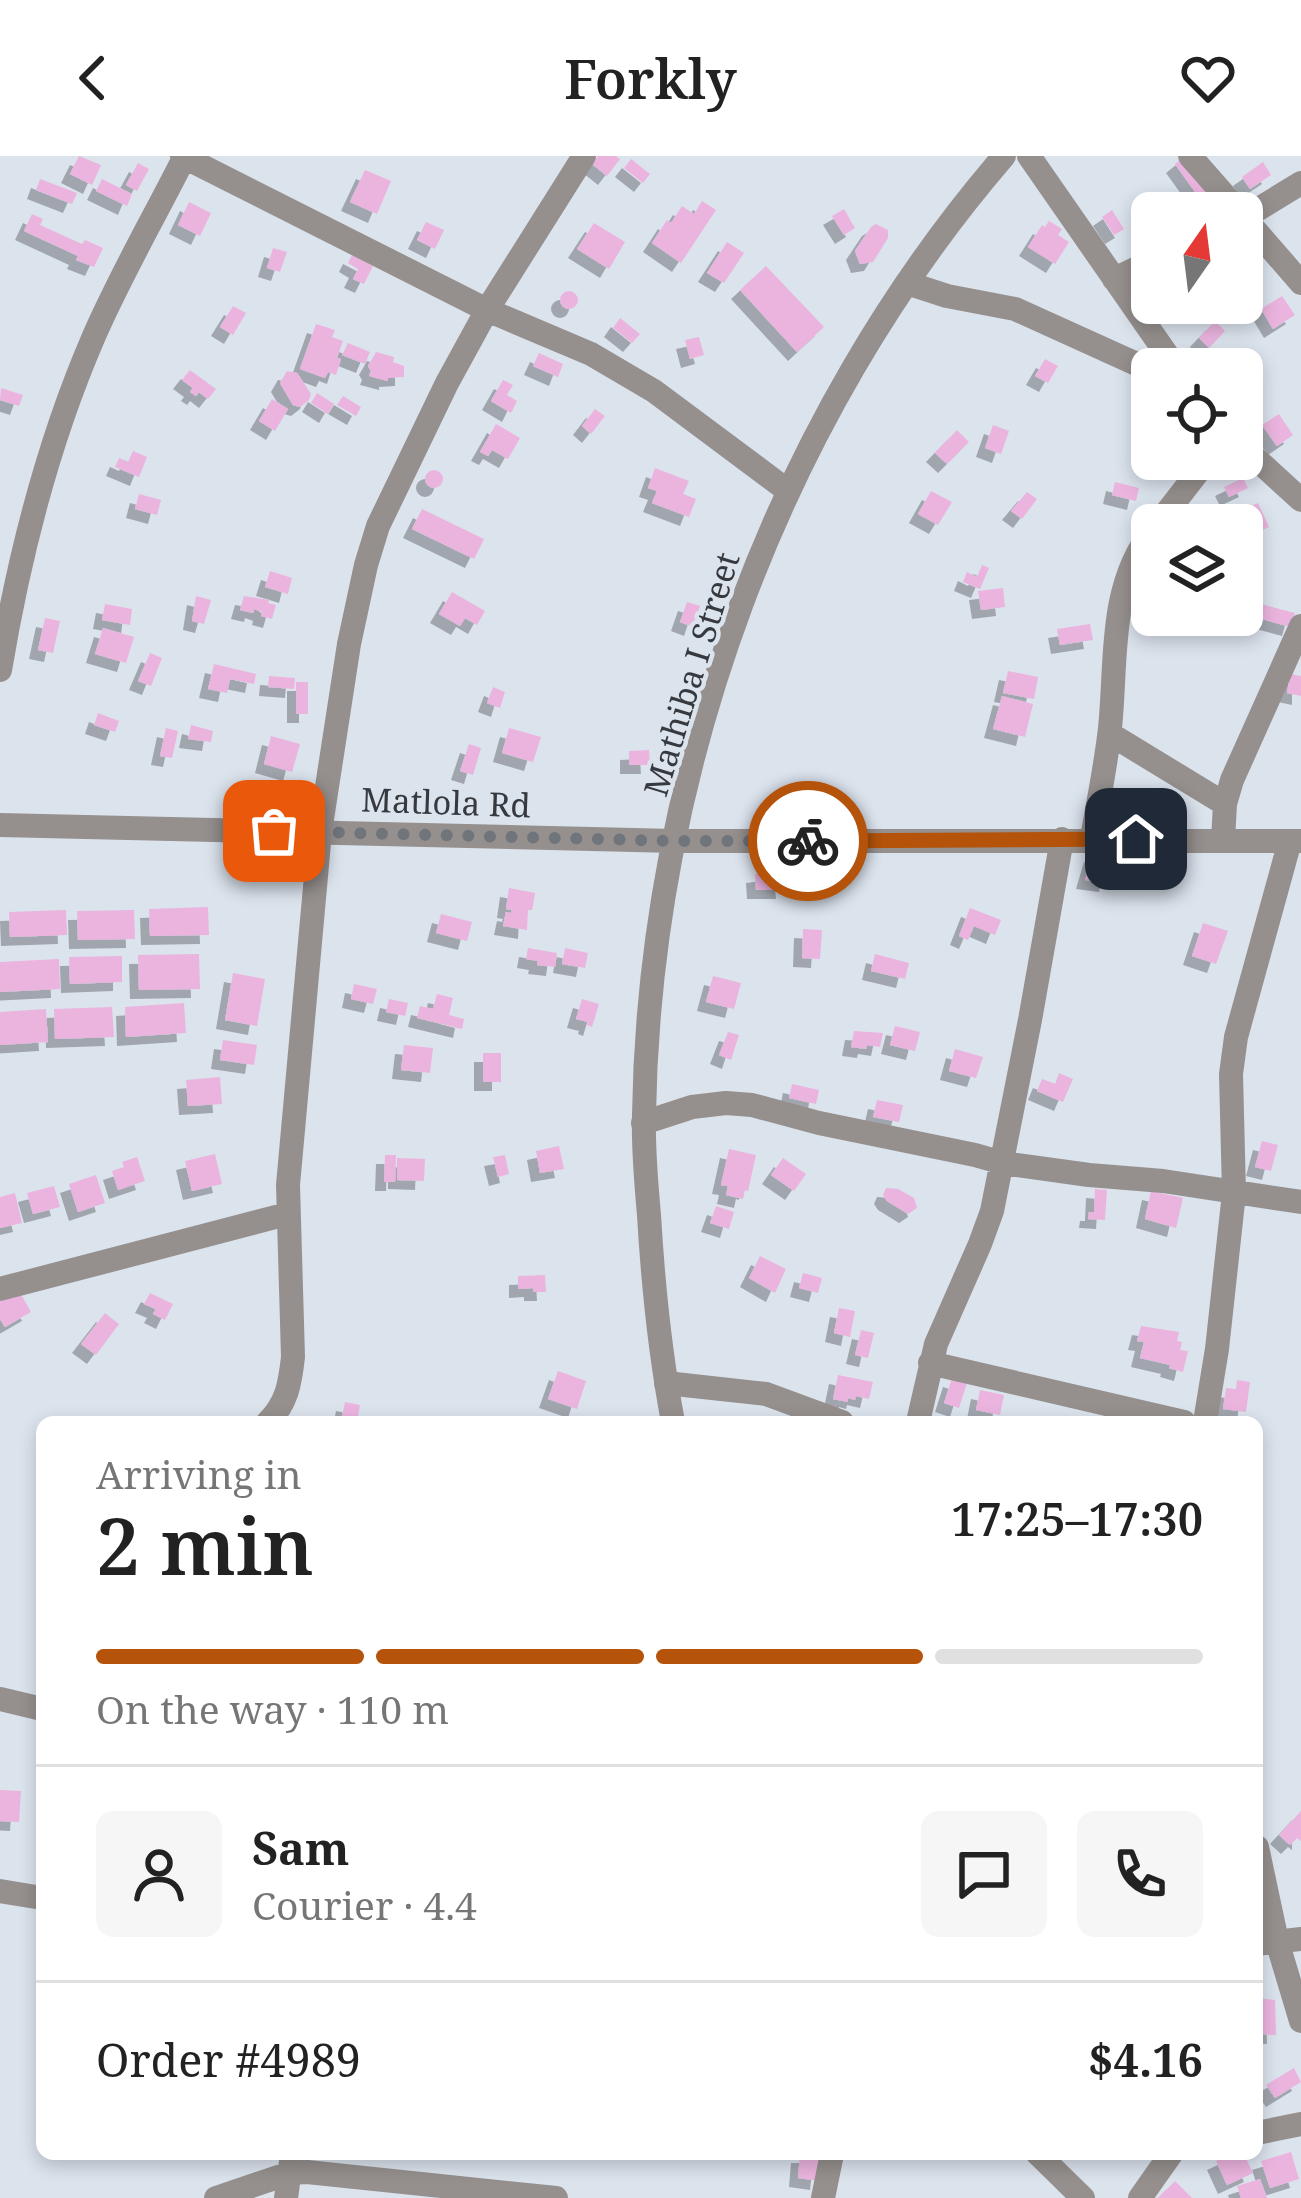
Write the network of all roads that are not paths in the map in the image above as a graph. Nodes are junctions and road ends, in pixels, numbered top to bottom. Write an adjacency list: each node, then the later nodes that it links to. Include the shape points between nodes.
1 (184, 156): 14 (street); 24 (street, via 93,340 50,457)
2 (584, 156): 14 (street)
3 (1004, 156): 12 (street, Mathiba I Street)
4 (1029, 156): 11 (street)
5 (1190, 156): 7 (street)
6 (1301, 183): 8 (street)
7 (1221, 192)
8 (1263, 204)
9 (1263, 240): 13 (street)
10 (1131, 271): 11 (street)
11 (1114, 279): 15 (street)
12 (908, 283): 16 (street, via 1015,309); 19 (street, Mathiba I Street, via 867,342)
13 (1301, 284)
14 (487, 310): 19 (street, via 654,391); 28 (street, via 378,526)
15 (1162, 348)
16 (1131, 361)
17 (1263, 465): 20 (street)
18 (1192, 480): 21 (street)
19 (788, 491): 32 (street, Mathiba I Street, via 710,698)
20 (1301, 500)
21 (1173, 504)
22 (1131, 569): 25 (street, via 1117,624)
23 (1301, 626): 26 (street)
24 (0, 670)
25 (1110, 734): 26 (street); 30 (street)
26 (1225, 804): 31 (street)
27 (0, 825): 28 (street, Matlola Rd)
28 (320, 832): 32 (street, Matlola Rd); 38 (street)
29 (1061, 839): 30 (street, Matlola Rd); 32 (street, Matlola Rd); 35 (street)
30 (1092, 839): 31 (street, Matlola Rd)
31 (1223, 840): 33 (street, Matlola Rd)
32 (675, 841): 34 (street, Mathiba I Street, via 652,990)
33 (1296, 841): 36 (street, via 1234,1056)
34 (644, 1123): 35 (street, via 692,1107 739,1104); 41 (street, Mathiba I Street)
35 (1003, 1163): 36 (street); 40 (street, via 980,1244)
36 (1234, 1193): 37 (street); 47 (street)
37 (1301, 1202)
38 (287, 1214): 39 (street); 42 (street, via 293,1357 288,1394)
39 (0, 1288)
40 (930, 1364): 45 (street); 46 (street)
41 (666, 1383): 43 (street, Mathiba I Street); 44 (street, via 766,1394)
42 (272, 1416)
43 (672, 1416)
44 (826, 1416)
45 (919, 1416)
46 (1158, 1416)
47 (1206, 1416)
48 (0, 1699): 49 (street)
49 (36, 1708)
50 (1263, 1874): 53 (street)
51 (0, 1891): 52 (street)
52 (36, 1897)
53 (1278, 1941): 54 (street)
54 (1301, 2021)
55 (1301, 2124): 56 (street)
56 (1263, 2132)
57 (831, 2160): 63 (street)
58 (1044, 2160): 64 (street)
59 (1167, 2160): 65 (street)
60 (289, 2175): 61 (street); 62 (street)
61 (216, 2198)
62 (556, 2198)
63 (823, 2198)
64 (1083, 2198)
65 (1140, 2198)

